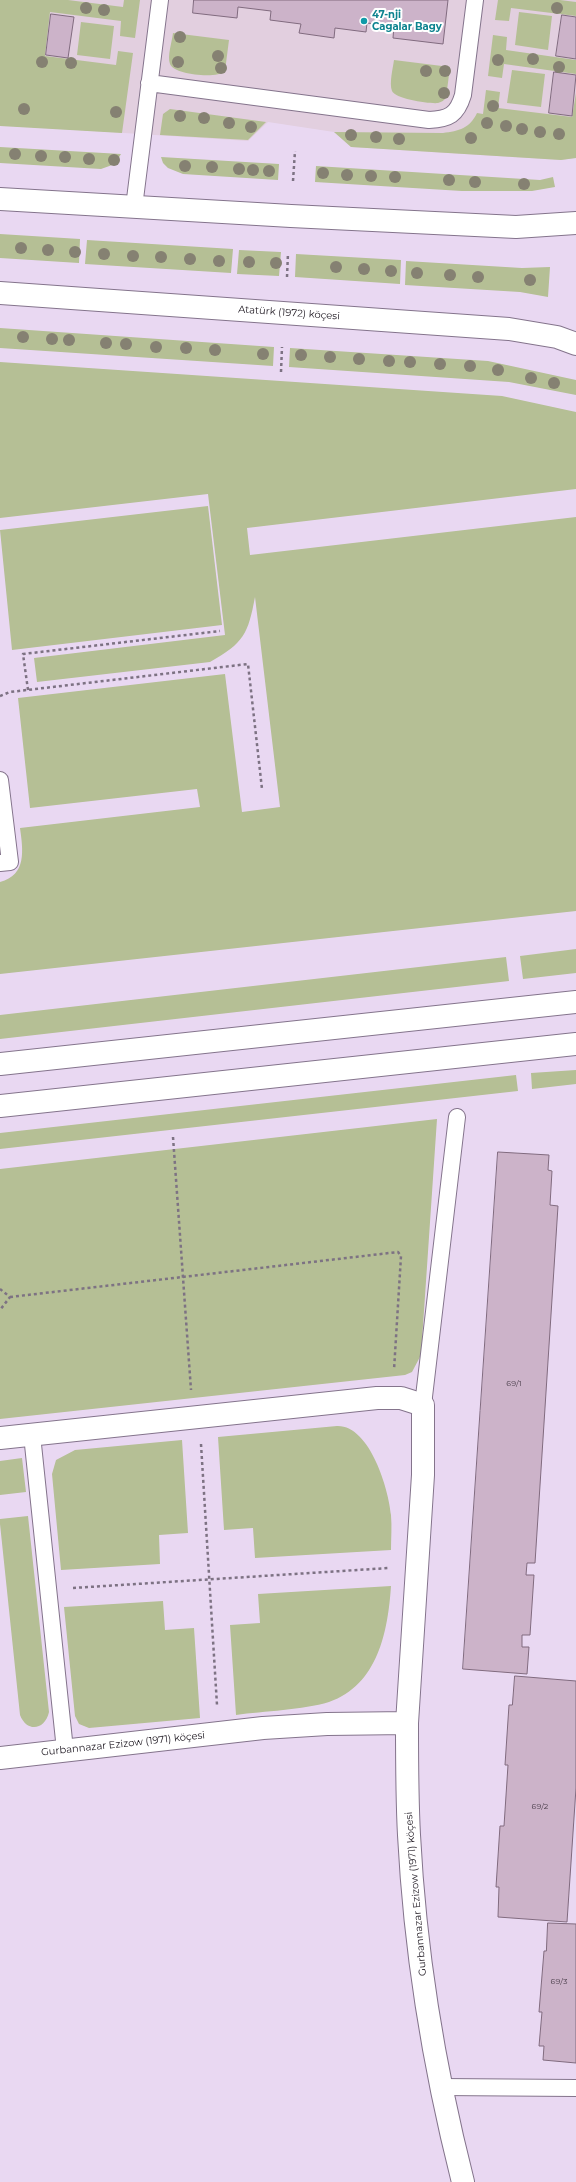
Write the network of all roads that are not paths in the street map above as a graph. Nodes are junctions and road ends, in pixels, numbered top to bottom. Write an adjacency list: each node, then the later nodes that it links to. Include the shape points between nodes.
1 (160, 0): 3 (lane)
2 (475, 0): 3 (lane, via 463,95 459,108 449,117 440,120)
3 (149, 83): 5 (lane)
4 (0, 199): 5 (main road)
5 (134, 207): 6 (main road, via 516,227)
6 (576, 223)
7 (0, 294): 8 (main road, Atatürk (1972) köçesi, via 509,329 557,337)
8 (576, 344)
9 (0, 780): 10 (lane, via 10,862)
10 (0, 863)
11 (576, 1002): 13 (main road)
12 (576, 1044): 14 (main road)
13 (0, 1064)
14 (0, 1106)
15 (457, 1117): 16 (lane)
16 (423, 1405): 17 (main road, via 401,1398 377,1398); 19 (main road, via 423,1475)
17 (32, 1435): 18 (main road); 20 (lane)
18 (0, 1438)
19 (407, 1723): 20 (main road, Gurbannazar Ezizow (1971) köçesi, via 263,1728); 22 (main road, Gurbannazar Ezizow (1971) köçesi, via 409,1835 418,1944)
20 (65, 1750): 21 (main road, Gurbannazar Ezizow (1971) köçesi)
21 (0, 1758)
22 (440, 2087): 23 (lane); 24 (main road, Gurbannazar Ezizow (1971) köçesi)
23 (576, 2088)
24 (463, 2182)

